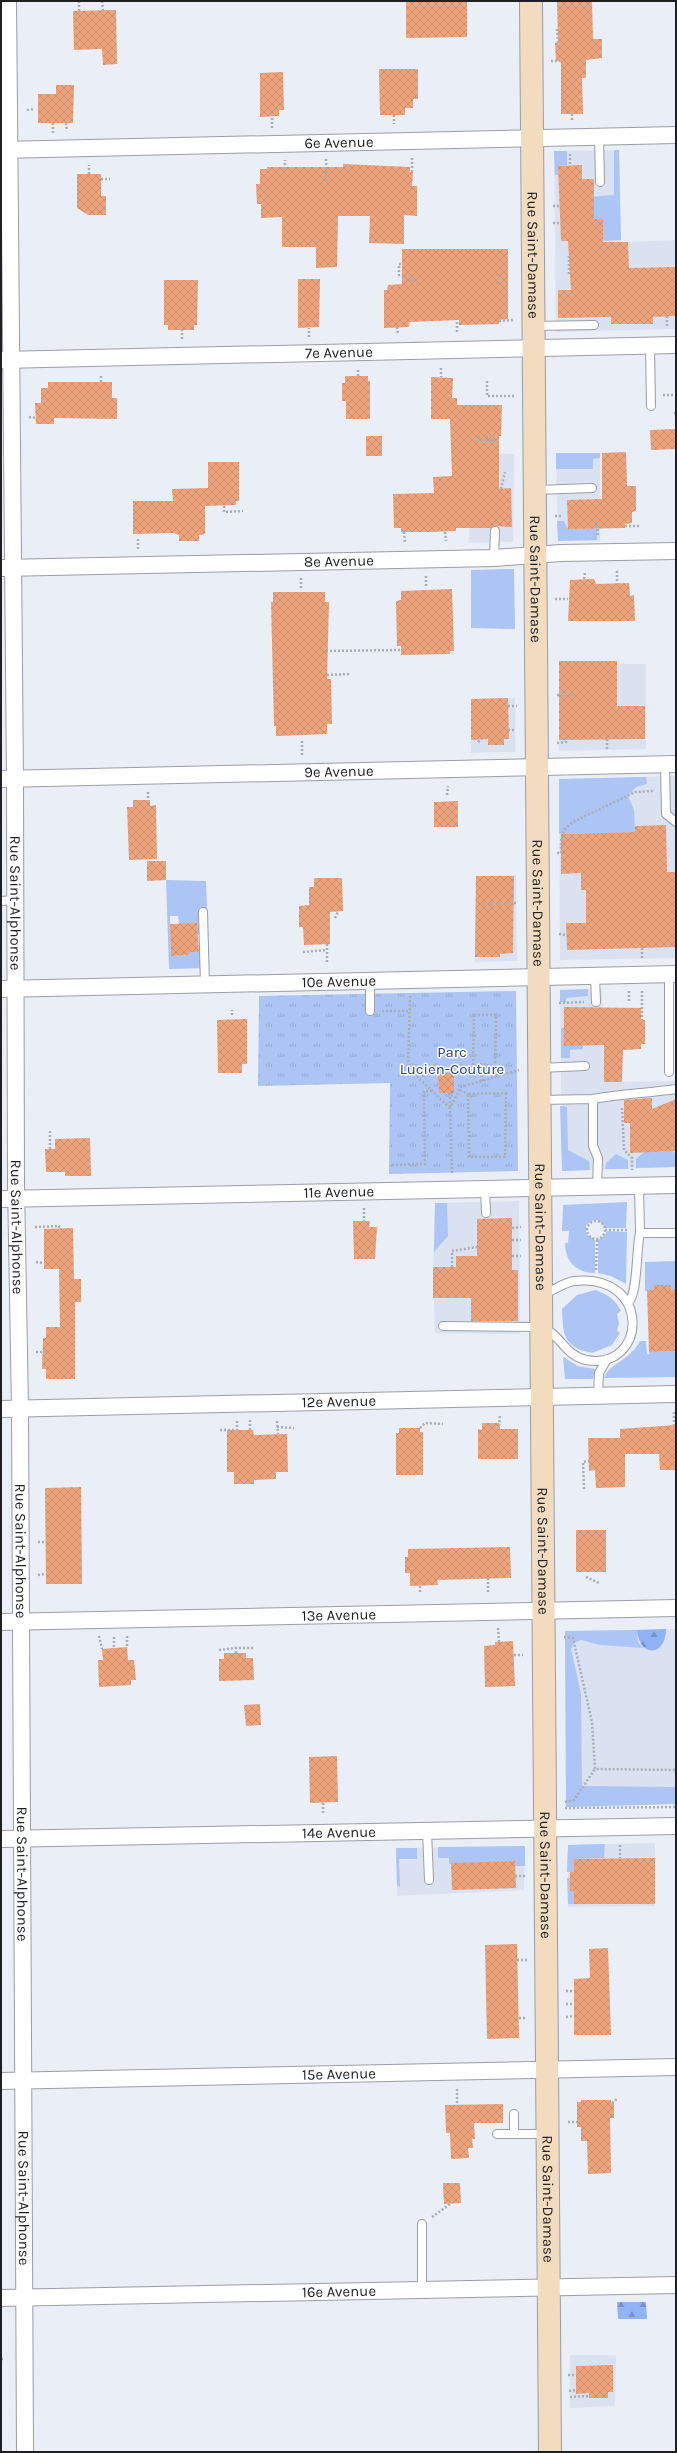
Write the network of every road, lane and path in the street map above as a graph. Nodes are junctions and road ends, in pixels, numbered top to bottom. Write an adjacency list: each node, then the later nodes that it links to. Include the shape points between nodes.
1 (8, 1): 9 (street, Rue Saint-Alphonse)
2 (79, 1): 5 (path)
3 (102, 1): 6 (path)
4 (531, 1): 24 (street, Rue Saint-Damase)
5 (79, 11)
6 (103, 11)
7 (557, 29): 8 (path)
8 (558, 43)
9 (4, 50): 25 (street, Rue Saint-Alphonse)
10 (550, 61): 11 (path)
11 (560, 61)
12 (34, 109): 13 (path)
13 (27, 110)
14 (394, 115): 18 (path)
15 (272, 116): 19 (path)
16 (53, 123): 20 (path)
17 (66, 123): 21 (path)
18 (394, 127)
19 (272, 130)
20 (53, 134)
21 (67, 134)
22 (676, 135): 23 (street, 6e Avenue)
23 (599, 137): 24 (street, 6e Avenue); 29 (lane)
24 (533, 138): 25 (street, 6e Avenue); 44 (street, Rue Saint-Damase)
25 (4, 150): 55 (street, Rue Saint-Alphonse)
26 (333, 159): 30 (path, via 326,159)
27 (101, 179): 28 (path)
28 (110, 179)
29 (600, 182)
30 (327, 183)
31 (552, 206): 32 (path)
32 (560, 206)
33 (561, 222): 34 (path)
34 (552, 223)
35 (568, 256): 38 (path)
36 (401, 264): 39 (path, via 399,275)
37 (496, 274): 40 (path)
38 (569, 276)
39 (418, 283)
40 (497, 285)
41 (667, 316): 48 (path)
42 (457, 320): 49 (path)
43 (499, 321): 44 (path)
44 (524, 323): 45 (lane); 54 (street, Rue Saint-Damase)
45 (594, 325)
46 (309, 328): 50 (path)
47 (182, 330): 51 (path)
48 (668, 331)
49 (457, 336)
50 (309, 339)
51 (182, 341)
52 (676, 345): 53 (street, 7e Avenue)
53 (650, 346): 54 (street, 7e Avenue); 58 (lane)
54 (534, 348): 55 (street, 7e Avenue); 70 (street, Rue Saint-Damase)
55 (6, 360): 89 (street, Rue Saint-Alphonse)
56 (487, 381): 57 (path, via 487,396)
57 (516, 396)
58 (651, 406)
59 (29, 417): 60 (path)
60 (36, 418)
61 (493, 435): 66 (path)
62 (479, 436): 65 (path, via 479,442)
63 (487, 436): 65 (path)
64 (498, 441): 66 (path)
65 (486, 442): 66 (path)
66 (492, 442)
67 (505, 472): 69 (path)
68 (592, 488): 70 (lane)
69 (501, 489)
70 (535, 490): 87 (street, Rue Saint-Damase)
71 (224, 506): 72 (path, via 224,512)
72 (243, 511)
73 (554, 516): 74 (path)
74 (563, 516)
75 (597, 521): 82 (path)
76 (625, 526): 77 (path)
77 (640, 526)
78 (495, 531): 88 (lane)
79 (404, 532): 84 (path)
80 (445, 532): 83 (path)
81 (138, 539): 86 (path)
82 (598, 543)
83 (446, 546)
84 (405, 547)
85 (676, 551): 87 (street, 8e Avenue)
86 (138, 552)
87 (535, 555): 88 (street, 8e Avenue); 115 (street, Rue Saint-Damase)
88 (494, 558): 89 (street, 8e Avenue)
89 (6, 567): 116 (street, Rue Saint-Alphonse)
90 (617, 571): 93 (path)
91 (584, 572): 92 (path)
92 (584, 579)
93 (617, 584)
94 (555, 599): 95 (path)
95 (568, 599)
96 (401, 650): 97 (path)
97 (326, 651)
98 (350, 674): 99 (path)
99 (327, 675)
100 (573, 691): 101 (path, via 573,695)
101 (556, 695)
102 (508, 706): 103 (path)
103 (518, 706)
104 (508, 730): 105 (path)
105 (518, 730)
106 (302, 739): 113 (path)
107 (607, 739): 112 (path)
108 (482, 740): 110 (path)
109 (566, 740): 111 (path)
110 (478, 742)
111 (556, 743)
112 (607, 752)
113 (302, 758)
114 (670, 764): 115 (street, 9e Avenue); 117 (lane)
115 (537, 767): 116 (street, 9e Avenue); 136 (street, Rue Saint-Damase)
116 (8, 779): 120 (street, Rue Saint-Alphonse)
117 (665, 789): 118 (lane, via 666,814); 119 (path, via 635,792 572,822 561,834)
118 (676, 822)
119 (561, 853)
120 (8, 901): 139 (street, Rue Saint-Alphonse)
121 (519, 903): 122 (path)
122 (486, 904)
123 (203, 912): 138 (lane)
124 (338, 912): 125 (path)
125 (335, 918)
126 (558, 934): 127 (path)
127 (566, 935)
128 (327, 944): 130 (path)
129 (642, 948): 132 (path)
130 (327, 950): 131 (path, via 315,949); 133 (path)
131 (304, 952)
132 (642, 961)
133 (327, 967)
134 (673, 974): 135 (street, 10e Avenue); 151 (lane)
135 (595, 976): 136 (street, 10e Avenue); 142 (lane)
136 (537, 978): 137 (street, 10e Avenue); 150 (street, Rue Saint-Damase)
137 (370, 982): 138 (street, 10e Avenue); 146 (lane)
138 (205, 985): 139 (street, 10e Avenue)
139 (8, 989): 175 (street, Rue Saint-Alphonse)
140 (410, 993): 145 (path)
141 (585, 1002): 143 (path)
142 (596, 1002)
143 (558, 1003)
144 (232, 1010): 147 (path)
145 (410, 1010): 146 (path); 155 (path, via 408,1068)
146 (370, 1011)
147 (232, 1015)
148 (481, 1065): 148 (path, via 473,1066 474,1015 496,1015 495,1066); 152 (path)
149 (586, 1066): 150 (lane)
150 (529, 1069): 152 (path); 160 (street, Rue Saint-Damase)
151 (669, 1072)
152 (482, 1081): 153 (path, via 461,1087)
153 (460, 1090): 157 (path); 161 (path)
154 (676, 1090): 159 (lane)
155 (432, 1091): 161 (path); 167 (path, via 423,1091 425,1164)
156 (450, 1093): 161 (path)
157 (468, 1094): 157 (path, via 469,1157 505,1157 506,1093); 158 (path)
158 (472, 1097)
159 (593, 1099): 160 (lane); 172 (lane, via 593,1146 598,1158)
160 (539, 1100): 173 (street, Rue Saint-Damase)
161 (450, 1108): 169 (path)
162 (622, 1108): 166 (path, via 624,1150)
163 (50, 1131): 164 (path)
164 (50, 1149)
165 (632, 1151): 166 (path)
166 (628, 1155): 168 (path, via 632,1158)
167 (392, 1165)
168 (632, 1170)
169 (451, 1174)
170 (639, 1185): 171 (street, 11e Avenue); 172 (street, 11e Avenue); 183 (lane)
171 (676, 1185)
172 (597, 1186): 173 (street, 11e Avenue)
173 (540, 1187): 174 (street, 11e Avenue); 195 (street, Rue Saint-Damase)
174 (485, 1188): 175 (street, 11e Avenue); 176 (lane)
175 (9, 1199): 205 (street, Rue Saint-Alphonse)
176 (486, 1213)
177 (35, 1227): 180 (path, via 59,1226)
178 (521, 1227): 179 (path)
179 (512, 1228)
180 (59, 1229)
181 (605, 1230): 182 (path); 185 (path, via 604,1235); 185 (path, via 601,1222 589,1224 588,1232 591,1237)
182 (628, 1230)
183 (640, 1233): 184 (lane); 196 (lane, via 633,1297)
184 (676, 1233)
185 (597, 1239): 194 (path)
186 (512, 1240): 187 (path)
187 (521, 1240)
188 (477, 1247): 193 (path, via 452,1251)
189 (512, 1256): 190 (path)
190 (522, 1256)
191 (36, 1262): 192 (path)
192 (44, 1263)
193 (452, 1267)
194 (596, 1273)
195 (540, 1295): 196 (lane, via 555,1290 566,1282 589,1281 613,1287); 198 (street, Rue Saint-Damase)
196 (628, 1303): 201 (lane, via 633,1321 630,1338 624,1348)
197 (443, 1326): 198 (lane)
198 (541, 1327): 201 (lane, via 548,1330 574,1356 597,1361); 203 (street, Rue Saint-Damase)
199 (36, 1352): 200 (path)
200 (46, 1352)
201 (607, 1359): 202 (lane, via 599,1373)
202 (598, 1395): 203 (street, 12e Avenue); 204 (street, 12e Avenue)
203 (541, 1396): 205 (street, 12e Avenue); 229 (street, Rue Saint-Damase)
204 (675, 1401): 209 (path)
205 (20, 1408): 206 (street, 12e Avenue); 231 (street, Rue Saint-Alphonse)
206 (1, 1409)
207 (500, 1416): 210 (path)
208 (443, 1424): 213 (path, via 424,1424)
209 (674, 1425)
210 (500, 1426)
211 (278, 1427): 212 (path)
212 (294, 1428)
213 (420, 1428)
214 (220, 1430): 215 (path)
215 (237, 1430)
216 (589, 1461): 217 (path, via 583,1462)
217 (584, 1489)
218 (38, 1542): 219 (path)
219 (45, 1542)
220 (46, 1574): 221 (path)
221 (38, 1575)
222 (586, 1577): 224 (path)
223 (488, 1578): 226 (path)
224 (599, 1583)
225 (420, 1586): 227 (path)
226 (488, 1593)
227 (420, 1594)
228 (676, 1608): 229 (street, 13e Avenue)
229 (542, 1611): 231 (street, 13e Avenue); 247 (street, Rue Saint-Damase)
230 (1, 1622): 231 (street, 13e Avenue)
231 (20, 1622): 249 (street, Rue Saint-Alphonse)
232 (563, 1637): 239 (path, via 572,1638 592,1722)
233 (236, 1648): 234 (path); 235 (path); 236 (path)
234 (254, 1648)
235 (219, 1650)
236 (236, 1653)
237 (514, 1655): 238 (path)
238 (524, 1655)
239 (595, 1769): 240 (path); 241 (path, via 574,1800)
240 (676, 1770)
241 (564, 1802)
242 (323, 1803): 245 (path)
243 (676, 1806): 244 (path)
244 (565, 1808)
245 (323, 1815)
246 (676, 1826): 247 (street, 14e Avenue)
247 (545, 1828): 248 (street, 14e Avenue); 265 (street, Rue Saint-Damase)
248 (427, 1831): 249 (street, 14e Avenue); 253 (lane)
249 (21, 1838): 250 (street, 14e Avenue); 266 (street, Rue Saint-Alphonse)
250 (1, 1839)
251 (515, 1876): 252 (path)
252 (527, 1876)
253 (429, 1880)
254 (518, 1960): 255 (path)
255 (528, 1960)
256 (566, 1991): 257 (path)
257 (574, 1991)
258 (566, 2004): 259 (path)
259 (574, 2004)
260 (574, 2016): 261 (path)
261 (566, 2017)
262 (519, 2018): 263 (path)
263 (528, 2018)
264 (676, 2067): 265 (street, 15e Avenue)
265 (546, 2070): 266 (street, 15e Avenue); 275 (street, Rue Saint-Damase)
266 (22, 2080): 267 (street, 15e Avenue); 282 (street, Rue Saint-Alphonse)
267 (1, 2081)
268 (618, 2098): 269 (path)
269 (612, 2103)
270 (514, 2114): 274 (lane)
271 (567, 2122): 272 (path)
272 (577, 2122)
273 (497, 2134): 274 (lane)
274 (514, 2134): 275 (lane)
275 (547, 2134): 279 (street, Rue Saint-Damase)
276 (450, 2204): 277 (path)
277 (422, 2224): 280 (lane)
278 (676, 2285): 279 (street, 16e Avenue)
279 (548, 2288): 280 (street, 16e Avenue); 292 (street, Rue Saint-Damase)
280 (422, 2290): 282 (street, 16e Avenue)
281 (1, 2298): 282 (street, 16e Avenue)
282 (23, 2298): 291 (street, Rue Saint-Alphonse)
283 (1, 2359): 284 (path)
284 (5, 2359)
285 (568, 2375): 286 (path)
286 (576, 2375)
287 (576, 2390): 288 (path)
288 (568, 2391)
289 (589, 2396): 290 (path)
290 (568, 2397)
291 (25, 2452)
292 (550, 2452)

